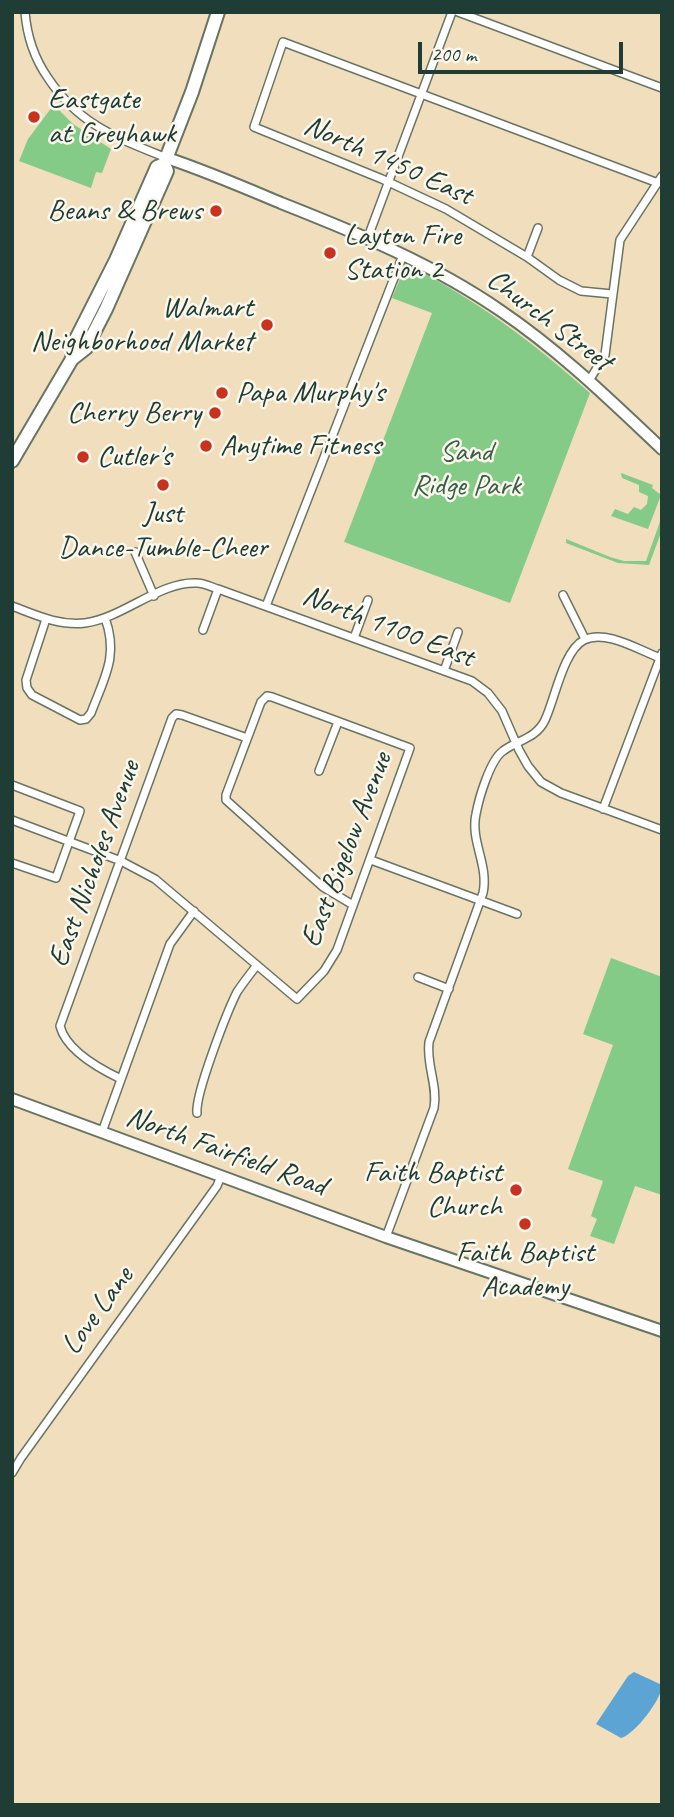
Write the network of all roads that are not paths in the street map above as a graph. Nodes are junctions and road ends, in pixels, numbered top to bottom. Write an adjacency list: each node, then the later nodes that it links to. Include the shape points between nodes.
1 (25, 12): 7 (street, Church Street, via 37,60 66,104 96,127)
2 (218, 12): 7 (main road)
3 (452, 12): 6 (street)
4 (458, 12): 5 (street)
5 (662, 88)
6 (422, 94): 8 (street); 9 (street); 9 (street, North 1450 East, via 283,42 254,127)
7 (166, 161): 11 (main road, Church Street); 17 (main road, via 167,172 86,348 72,359)
8 (660, 179): 14 (street, via 620,240)
9 (390, 182): 11 (street); 13 (street, North 1450 East)
10 (538, 228): 13 (street)
11 (368, 237): 12 (main road, Church Street)
12 (403, 255): 15 (main road, Church Street, via 499,310); 24 (street)
13 (527, 257): 14 (street, North 1450 East, via 581,291)
14 (612, 294): 15 (street, via 605,355)
15 (590, 379): 16 (main road, Church Street)
16 (662, 449)
17 (12, 461)
18 (135, 552): 21 (street)
19 (218, 589): 21 (street, North 1100 East, via 198,583 177,585); 24 (street, North 1100 East); 27 (street)
20 (563, 595): 30 (street)
21 (153, 596): 25 (street, North 1100 East)
22 (368, 600): 29 (street)
23 (12, 606): 26 (street, North 1100 East)
24 (266, 606): 29 (street, North 1100 East)
25 (106, 618): 26 (street, North 1100 East, via 76,624); 26 (street, via 112,656 86,719 74,719 27,688)
26 (46, 619)
27 (203, 630)
28 (458, 632): 32 (street)
29 (354, 638): 32 (street, North 1100 East)
30 (585, 639): 31 (street, via 611,639); 35 (street, via 569,657 544,722 536,734)
31 (661, 656): 38 (street)
32 (444, 671): 35 (street, North 1100 East, via 472,681 488,693 502,711)
33 (338, 722): 34 (street, via 272,697 263,698); 36 (street); 42 (street, East Bigelow Avenue, via 410,748)
34 (247, 738): 43 (street, East Nicholes Avenue, via 176,714); 46 (street, via 226,800 323,887)
35 (516, 744): 38 (street, North 1100 East, via 541,782); 45 (street, via 497,757 479,803 475,828 485,877)
36 (319, 771)
37 (12, 785): 41 (street, via 80,811)
38 (603, 809): 40 (street, North 1100 East)
39 (12, 820): 41 (street)
40 (662, 830)
41 (69, 841): 43 (street); 44 (street, via 56,878)
42 (371, 860): 45 (street); 46 (street, East Bigelow Avenue)
43 (121, 861): 47 (street, via 155,878); 52 (street, East Nicholes Avenue, via 60,1026 87,1061)
44 (13, 865)
45 (481, 901): 48 (street); 51 (street)
46 (353, 905): 49 (street, East Bigelow Avenue, via 329,964 297,999)
47 (194, 911): 49 (street); 52 (street, via 170,944)
48 (517, 914)
49 (257, 965): 54 (street, via 232,1004 198,1096)
50 (418, 977): 51 (street)
51 (449, 989): 57 (street, via 428,1051 434,1108)
52 (121, 1079): 55 (street)
53 (12, 1099): 55 (main road, North Fairfield Road)
54 (197, 1113)
55 (102, 1132): 56 (main road, North Fairfield Road)
56 (220, 1176): 57 (main road, North Fairfield Road); 59 (street, Love Lane)
57 (386, 1237): 58 (main road, North Fairfield Road)
58 (662, 1331)
59 (12, 1473)

